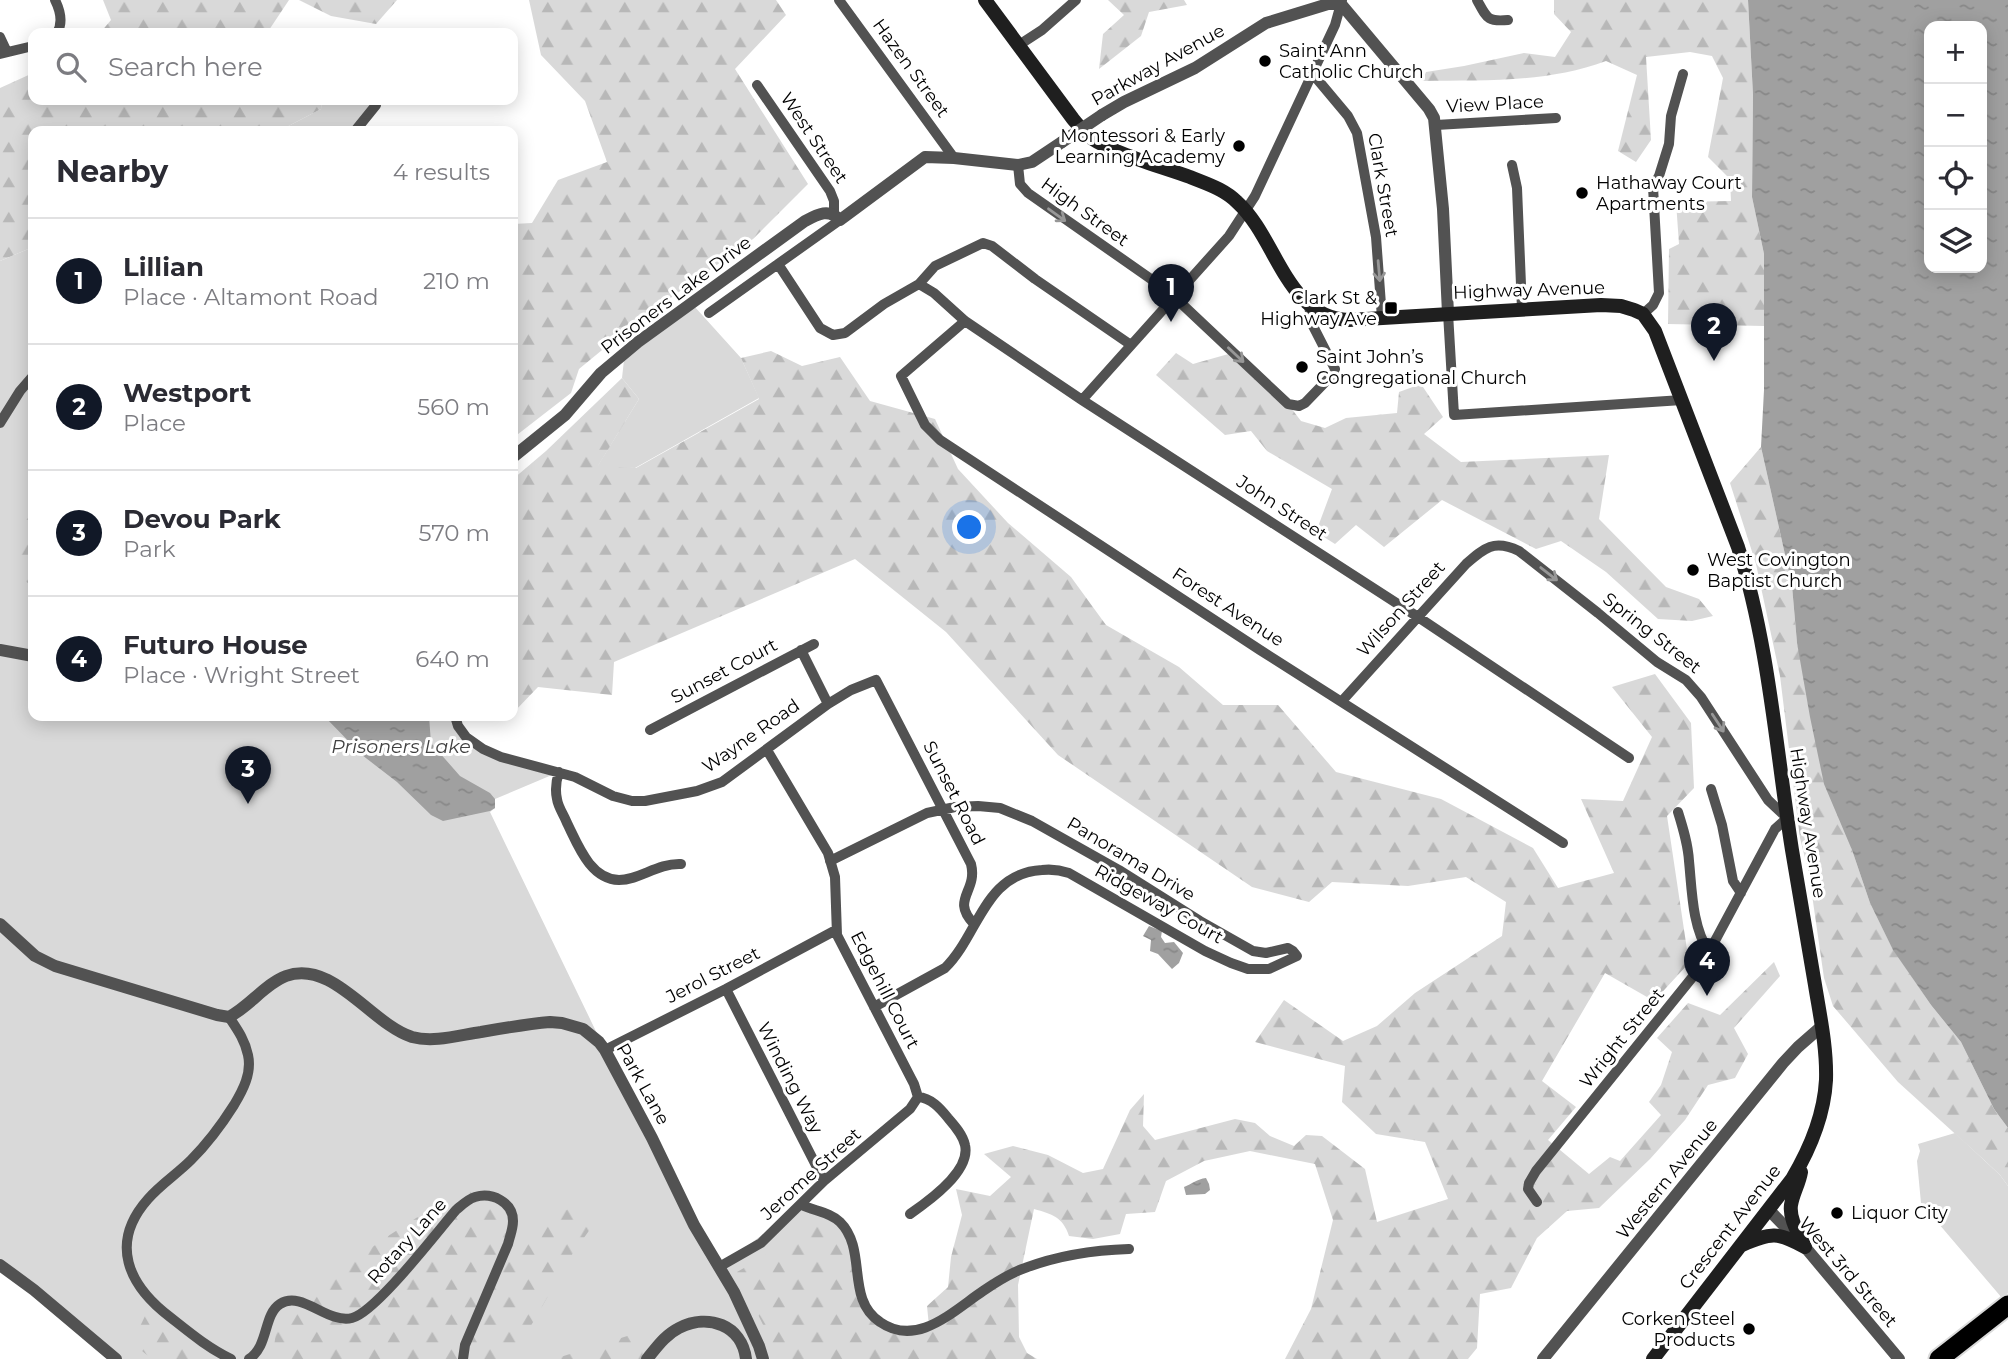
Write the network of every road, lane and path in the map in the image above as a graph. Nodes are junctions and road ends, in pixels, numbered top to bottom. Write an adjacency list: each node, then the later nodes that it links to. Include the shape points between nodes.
1 (55, 0): 8 (street)
2 (839, 0): 20 (street, Hazen Street)
3 (985, 0): 10 (main road)
4 (1076, 0): 10 (street)
5 (1477, 0): 7 (street, via 1488,19)
6 (1346, 2): 13 (street); 18 (street, via 1429,109); 22 (street, Parkway Avenue, bridge, via 1266,23 1195,68 1102,115 1032,162)
7 (1508, 20)
8 (60, 28)
9 (0, 37): 12 (street)
10 (1019, 45): 23 (main road, via 1093,139 1221,190)
11 (28, 47): 12 (street)
12 (4, 53)
13 (1312, 73): 23 (street); 33 (street, Clark Street, one-way to 33, via 1357,133 1376,237)
14 (1683, 74): 32 (street, via 1671,116 1669,144 1653,187 1659,293)
15 (757, 85): 24 (street, West Street, via 830,191)
16 (376, 105): 19 (street)
17 (1556, 118): 18 (street, View Place)
18 (1436, 125): 31 (street)
19 (359, 126)
20 (954, 158): 22 (street); 24 (street, via 925,157)
21 (1512, 164): 29 (street)
22 (1018, 165): 27 (street, High Street, one-way to 27, via 1020,184 1028,193)
23 (1246, 212): 27 (street); 28 (main road)
24 (837, 217): 25 (street); 40 (street, Prisoners Lake Drive, via 829,212 805,221 638,342 601,373 565,415)
25 (778, 264): 26 (street, via 820,328 833,335 849,331); 30 (street)
26 (919, 284): 34 (street, John Street); 35 (street, via 935,266 983,243)
27 (1174, 297): 28 (street, High Street, one-way to 28, via 1278,395 1299,405 1335,369 1312,324); 35 (street)
28 (1309, 306): 33 (main road, Highway Avenue, via 1335,319)
29 (1522, 309): 31 (main road, Highway Avenue); 32 (main road, Highway Avenue, via 1621,306)
30 (709, 313)
31 (1448, 313): 33 (main road, Highway Avenue); 38 (street, via 1454,415)
32 (1643, 314): 38 (main road, Highway Avenue, via 1656,331)
33 (1382, 318)
34 (965, 321): 37 (street, John Street); 48 (street, Forest Avenue, via 901,376 925,425 940,440)
35 (1131, 345): 37 (street)
36 (28, 382): 39 (street)
37 (1082, 400): 42 (street, John Street)
38 (1682, 400): 58 (main road, Highway Avenue, via 1748,580)
39 (0, 423)
40 (518, 453)
41 (1490, 547): 42 (street, Wilson Street, via 1466,564); 58 (street, Spring Street, one-way to 58, via 1509,546 1519,551 1686,680 1702,697 1768,800)
42 (1418, 617): 48 (street, Wilson Street); 53 (street, John Street)
43 (814, 644): 45 (street, Sunset Court)
44 (0, 650): 46 (street)
45 (802, 650): 49 (street); 51 (street, Sunset Court)
46 (28, 655)
47 (876, 680): 49 (street, Wayne Road); 56 (street, Sunset Road)
48 (1342, 701): 59 (street, Forest Avenue)
49 (828, 704): 52 (street, Wayne Road)
50 (456, 721): 54 (street, Wayne Road, via 466,737 483,749)
51 (650, 730)
52 (767, 750): 54 (street, Wayne Road, via 722,782 655,800 612,796); 60 (street, Edgehill Court)
53 (1629, 758)
54 (559, 772): 61 (street, via 557,802 594,868 617,880 668,863)
55 (1711, 789): 62 (street, via 1733,881)
56 (943, 809): 60 (street, Panorama Drive, via 912,819); 64 (street, Sunset Road, via 971,864 972,879 963,903); 67 (street, Panorama Drive, via 1006,809 1253,951 1288,948 1297,956)
57 (1678, 812): 66 (street, via 1700,936)
58 (1787, 818): 62 (street, Wright Street, via 1775,829); 71 (main road, Highway Avenue)
59 (1563, 843)
60 (831, 861): 65 (street, Edgehill Court)
61 (681, 864)
62 (1741, 893): 66 (street, Wright Street)
63 (0, 924): 70 (street, via 35,956 55,966)
64 (974, 924): 67 (street, Ridgeway Court, via 1000,887 1014,877 1052,869 1069,873 1205,951 1248,969); 69 (street, via 945,968)
65 (836, 930): 68 (street, Jerol Street); 69 (street, Edgehill Court)
66 (1709, 951): 76 (street, Wright Street, via 1680,994 1536,1171 1528,1189)
67 (1269, 969)
68 (726, 989): 72 (street, Jerol Street); 75 (street, Winding Way)
69 (874, 1007): 73 (street, Edgehill Court)
70 (229, 1017): 72 (street, Park Lane, via 278,979 312,975 341,987 391,1027 412,1037 447,1038 550,1022 583,1029); 89 (street, via 248,1055 241,1093 204,1147 134,1217 127,1248 134,1279 154,1305)
71 (1822, 1026): 74 (main road, Crescent Avenue, via 1826,1068 1822,1110); 95 (street, Western Avenue, via 1783,1063)
72 (605, 1050): 84 (street, Park Lane)
73 (918, 1097): 75 (street, Jerome Street, via 910,1109); 79 (street, via 932,1102 957,1129 966,1156 937,1194)
74 (1802, 1163): 78 (main road, Crescent Avenue); 81 (main road, via 1791,1207)
75 (824, 1181): 77 (street, Jerome Street)
76 (1538, 1202)
77 (802, 1205): 82 (street, via 840,1221 856,1252 866,1308 877,1321 901,1331 944,1319 1024,1268 1073,1255); 84 (street, Jerome Street, via 761,1243)
78 (1769, 1210): 80 (main road, Crescent Avenue); 81 (street, West 3rd Street)
79 (910, 1214)
80 (1738, 1247): 81 (main road, via 1777,1235); 87 (main road, Crescent Avenue)
81 (1805, 1247): 98 (street, West 3rd Street)
82 (1129, 1249)
83 (0, 1265): 88 (street)
84 (719, 1268): 94 (street, Park Lane)
85 (2008, 1306): 99 (highway)
86 (2008, 1317): 100 (highway)
87 (1677, 1327): 96 (main road, Crescent Avenue); 97 (main road)
88 (117, 1359)
89 (231, 1359)
90 (249, 1359): 91 (street, Rotary Lane, via 260,1349 274,1310 281,1304 297,1301 339,1318 362,1313 456,1210 468,1200 488,1196 509,1208 513,1229 464,1345)
91 (463, 1359)
92 (647, 1359): 93 (street, via 677,1329 712,1321 734,1332)
93 (747, 1359)
94 (763, 1359)
95 (1543, 1359)
96 (1653, 1359)
97 (1662, 1359)
98 (1899, 1359)
99 (1938, 1359)
100 (1956, 1359)

